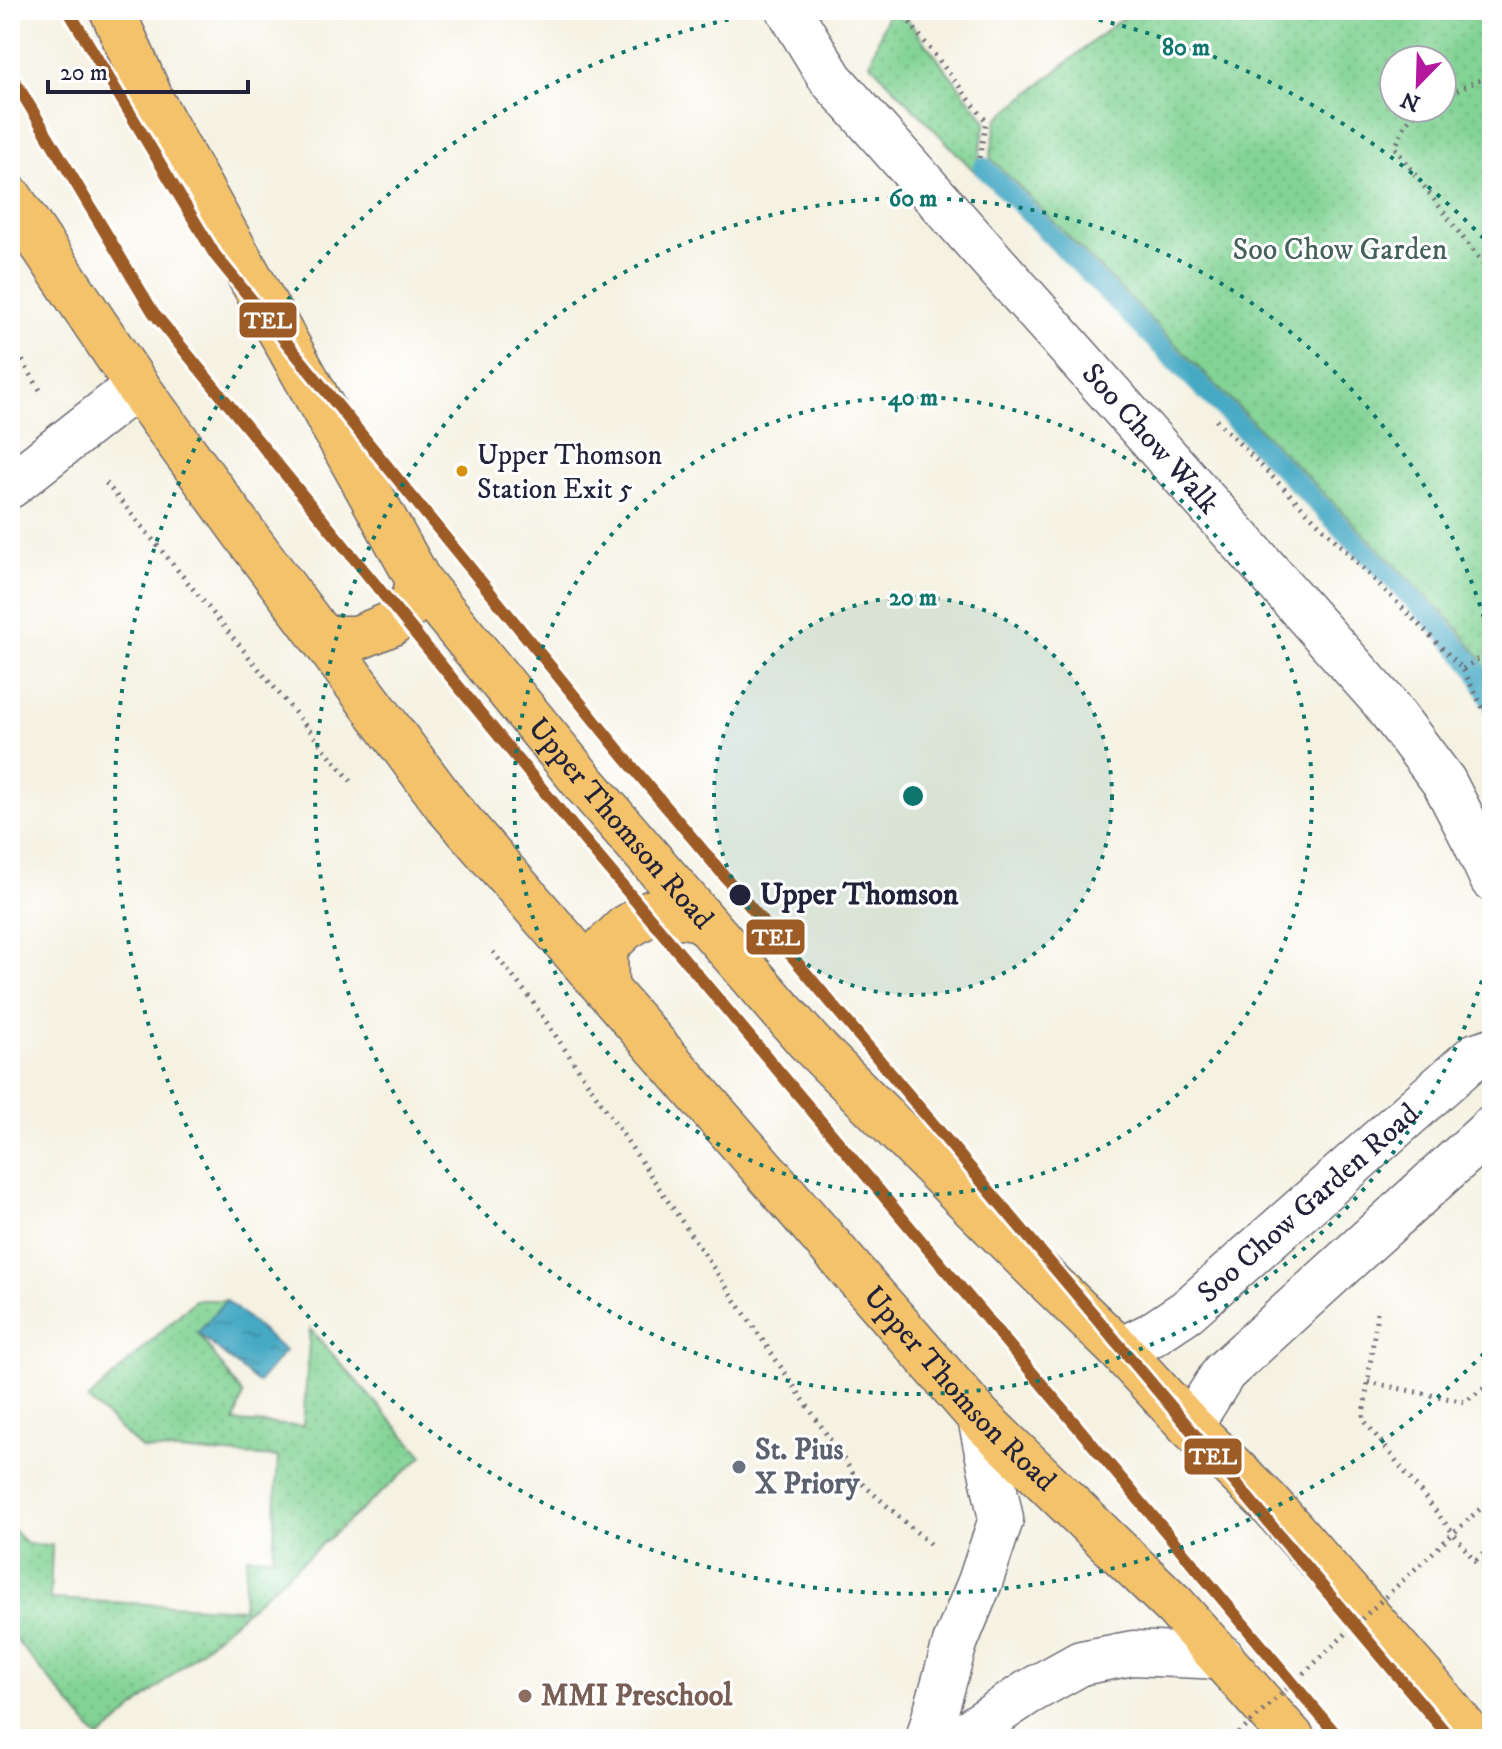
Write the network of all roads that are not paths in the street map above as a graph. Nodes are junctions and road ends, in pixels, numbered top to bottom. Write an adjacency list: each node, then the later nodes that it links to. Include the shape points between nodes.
1 (112, 10): 6 (main road, Upper Thomson Road, via 153,103)
2 (789, 10): 8 (street, Soo Chow Walk, via 831,79 1383,701 1444,782)
3 (10, 197): 4 (main road, Upper Thomson Road)
4 (137, 386): 5 (street); 7 (main road, Upper Thomson Road)
5 (10, 486)
6 (419, 581): 7 (main road, via 412,603 391,624 357,638); 9 (main road, Upper Thomson Road)
7 (322, 638): 10 (main road, Upper Thomson Road, via 447,806)
8 (1492, 879)
9 (702, 919): 10 (main road, via 652,912 625,928 605,947); 13 (main road, Upper Thomson Road, via 809,1042)
10 (606, 988): 14 (main road, Upper Thomson Road)
11 (1492, 1050): 13 (street, Soo Chow Garden Road, via 1476,1055 1187,1311)
12 (1492, 1128): 15 (street, via 1224,1372)
13 (1120, 1350): 15 (main road, Upper Thomson Road)
14 (980, 1418): 16 (main road, Upper Thomson Road); 17 (street, via 1001,1519 955,1643)
15 (1190, 1426): 20 (main road, Upper Thomson Road, via 1268,1502)
16 (1222, 1657): 18 (street, via 1133,1653 1081,1663); 19 (main road, Upper Thomson Road)
17 (928, 1739)
18 (958, 1739)
19 (1293, 1739)
20 (1473, 1739)

